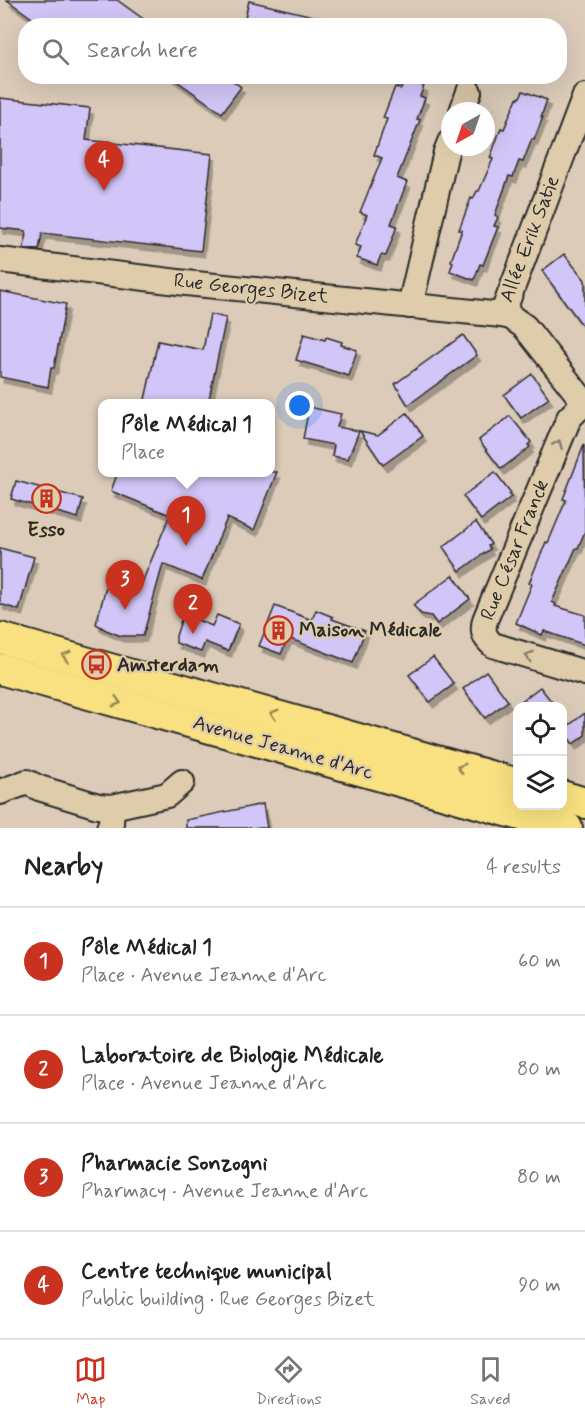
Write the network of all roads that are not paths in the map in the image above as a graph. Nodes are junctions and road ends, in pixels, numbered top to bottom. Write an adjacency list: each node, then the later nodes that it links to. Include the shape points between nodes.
1 (585, 96): 5 (street, Allée Erik Satie)
2 (445, 156): 4 (street)
3 (0, 260): 4 (street, Rue Georges Bizet)
4 (410, 306): 5 (street, Rue Georges Bizet)
5 (502, 315): 6 (street, Rue César Franck, via 525,327)
6 (585, 402): 9 (street, Rue César Franck, one-way to 6, via 493,645 482,630 569,418)
7 (0, 638): 11 (main road, Avenue Jeanne d'Arc, one-way to 7)
8 (0, 669): 16 (main road, Avenue Jeanne d'Arc, one-way to 16)
9 (585, 673)
10 (182, 782): 15 (street, via 166,795)
11 (513, 783)
12 (0, 792): 15 (street, via 27,782 98,806)
13 (567, 797): 14 (main road)
14 (585, 802)
15 (111, 818)
16 (567, 828)

